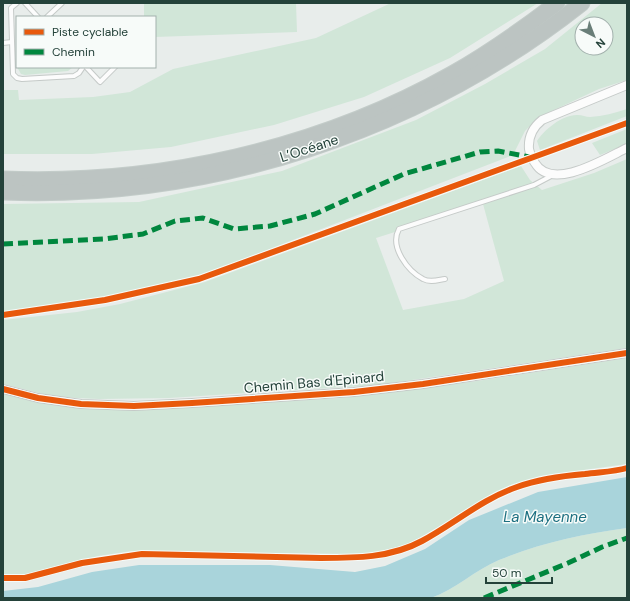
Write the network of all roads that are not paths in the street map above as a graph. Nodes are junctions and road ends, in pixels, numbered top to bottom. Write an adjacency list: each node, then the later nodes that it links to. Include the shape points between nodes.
1 (15, 3): 9 (lane, via 11,8)
2 (24, 3): 6 (lane)
3 (62, 3): 7 (lane)
4 (557, 3): 16 (highway, L’Océane, via 486,53 433,84 356,119 291,142 228,158 157,171 92,178)
5 (582, 3): 17 (highway, L’Océane, via 479,74 372,126 312,148 234,170 163,183 82,191)
6 (37, 16)
7 (48, 16)
8 (3, 42): 9 (lane)
9 (12, 42): 10 (lane, via 13,74 19,79 74,76)
10 (83, 68)
11 (85, 68): 12 (lane, via 100,82)
12 (114, 68)
13 (627, 84): 15 (street, via 564,110 536,125 531,131 531,157 537,167)
14 (627, 148): 15 (street, via 576,171)
15 (553, 175): 18 (lane, via 534,185 399,229 396,241 398,250 408,265 424,279)
16 (3, 179)
17 (3, 192)
18 (445, 279)
19 (627, 353): 20 (street, Chemin Bas d'Epinard, via 423,384 234,401 134,406 81,404)
20 (3, 390)

